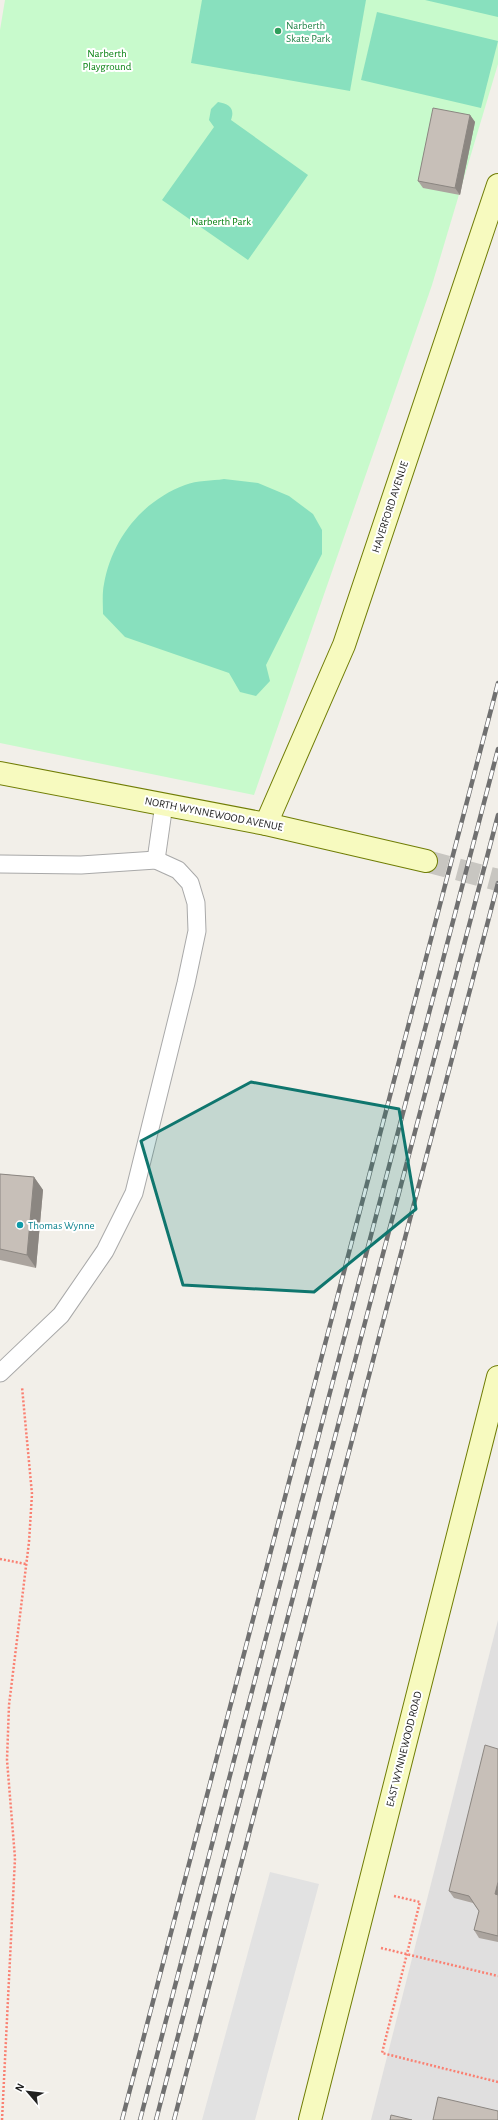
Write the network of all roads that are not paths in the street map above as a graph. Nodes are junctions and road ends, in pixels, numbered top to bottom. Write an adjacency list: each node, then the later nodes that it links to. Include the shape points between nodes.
1 (498, 184): 4 (street, HAVERFORD AVENUE, via 344,645)
2 (0, 773): 3 (street, NORTH WYNNEWOOD AVENUE)
3 (164, 804): 4 (street, NORTH WYNNEWOOD AVENUE); 5 (lane)
4 (266, 824): 6 (street, NORTH WYNNEWOOD AVENUE)
5 (156, 860): 7 (lane, via 81,865); 8 (lane, via 178,870 190,882 196,903 197,931 134,1193 105,1251 65,1309)
6 (426, 861)
7 (0, 864)
8 (0, 1373)
9 (498, 1377): 10 (street, EAST WYNNEWOOD ROAD)
10 (310, 2120)

